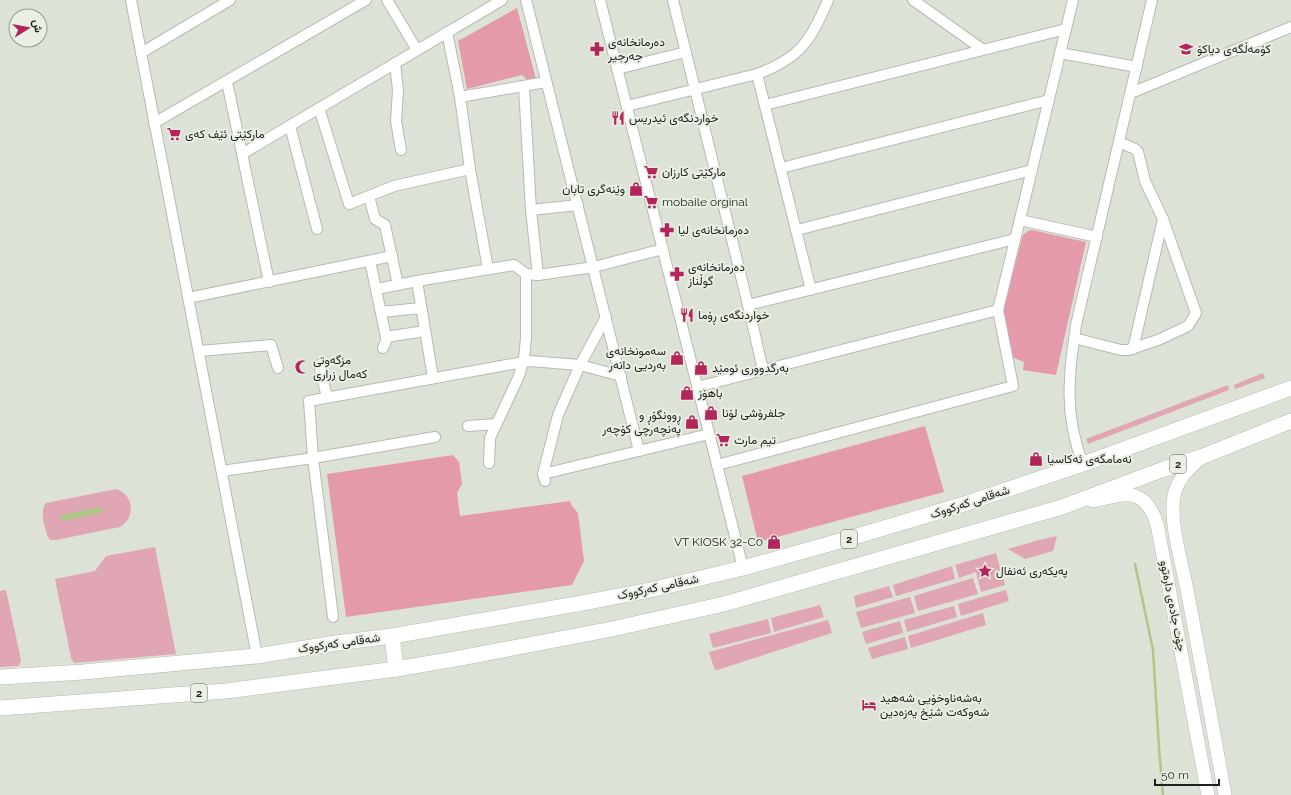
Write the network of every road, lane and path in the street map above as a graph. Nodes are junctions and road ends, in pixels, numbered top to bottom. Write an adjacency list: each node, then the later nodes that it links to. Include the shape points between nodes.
1 (130, 0): 19 (street)
2 (230, 0): 19 (street)
3 (365, 0): 25 (street)
4 (387, 0): 17 (street)
5 (502, 0): 15 (street)
6 (526, 0): 26 (street)
7 (600, 0): 23 (street)
8 (673, 0): 18 (street)
9 (828, 0): 24 (street, via 813,31 797,53 774,68)
10 (913, 0): 16 (street)
11 (1073, 0): 14 (street)
12 (1152, 0): 22 (street)
13 (1291, 27): 29 (street)
14 (1066, 29): 16 (street); 20 (street)
15 (447, 32): 17 (street); 30 (street)
16 (982, 49): 32 (street)
17 (417, 50): 21 (street)
18 (686, 52): 23 (street); 28 (street)
19 (141, 53): 35 (street)
20 (1060, 53): 22 (street); 31 (street)
21 (395, 64): 34 (street); 38 (street, via 398,90 396,121)
22 (1137, 67): 29 (street)
23 (618, 69): 33 (street)
24 (757, 74): 28 (street); 32 (street)
25 (227, 82): 35 (street); 39 (street)
26 (546, 82): 27 (street); 44 (street)
27 (524, 87): 30 (street); 45 (street)
28 (695, 89): 33 (street); 65 (street)
29 (1131, 93): 37 (street)
30 (460, 97): 41 (street)
31 (1049, 100): 40 (street); 42 (street)
32 (765, 105): 40 (street)
33 (627, 106): 52 (street)
34 (319, 108): 36 (street); 43 (street, via 349,204)
35 (154, 124): 64 (street)
36 (290, 126): 39 (street); 48 (street)
37 (1119, 142): 46 (street, via 1138,152 1145,181); 50 (street)
38 (401, 150)
39 (242, 154): 60 (street)
40 (781, 168): 49 (street)
41 (470, 169): 43 (street, via 394,186); 56 (street)
42 (1032, 170): 47 (street); 49 (street)
43 (369, 196): 53 (street, via 375,219 385,225)
44 (578, 205): 45 (street); 55 (street)
45 (531, 210): 58 (street)
46 (1163, 219): 74 (street); 74 (street, via 1196,313 1188,326)
47 (1020, 220): 50 (street); 51 (street)
48 (316, 229)
49 (797, 230): 63 (street)
50 (1097, 237): 72 (street)
51 (1015, 239): 63 (street); 67 (street)
52 (663, 249): 55 (street); 83 (street)
53 (392, 256): 54 (street); 61 (street)
54 (370, 261): 60 (street); 62 (street)
55 (594, 267): 58 (street); 69 (street)
56 (488, 269): 57 (street, via 514,266); 59 (street)
57 (526, 274): 58 (street); 76 (street, via 526,338)
58 (538, 275)
59 (417, 281): 61 (street); 66 (street)
60 (269, 282): 64 (street)
61 (398, 285): 62 (street)
62 (376, 289): 68 (street)
63 (811, 290): 65 (street)
64 (188, 298): 75 (street)
65 (748, 305): 80 (street)
66 (421, 308): 68 (street); 70 (street)
67 (998, 310): 80 (street); 96 (street, via 1013,386)
68 (381, 312): 71 (street)
69 (606, 317): 78 (street); 81 (street)
70 (425, 330): 71 (street); 82 (street)
71 (386, 337): 73 (street)
72 (1074, 338): 74 (street, via 1121,350); 95 (street, via 1070,400 1078,450)
73 (383, 348)
74 (1133, 348)
75 (199, 351): 79 (street, via 271,345); 97 (street)
76 (523, 362): 78 (street); 82 (street); 87 (street)
77 (319, 365): 85 (street)
78 (580, 365): 81 (street); 91 (street, via 558,416 544,477)
79 (278, 368)
80 (763, 370): 83 (street)
81 (621, 376): 91 (street)
82 (433, 378): 85 (street)
83 (697, 387): 89 (street)
84 (1291, 388): 95 (highway, شەقامی کەرکووک / 2)
85 (327, 397): 93 (street, via 309,401)
86 (1291, 421): 92 (highway, 2)
87 (496, 424): 88 (street); 94 (street, via 490,438)
88 (468, 426)
89 (709, 434): 91 (street); 96 (street)
90 (435, 437): 93 (street)
91 (639, 452)
92 (1201, 457): 98 (highway, 2); 100 (main road, جۆت جادەی دارەتوو, via 1176,486 1174,498 1174,529)
93 (313, 458): 97 (street); 102 (street)
94 (489, 463)
95 (1084, 464): 99 (highway, شەقامی کەرکووک / 2, via 961,506)
96 (717, 465): 99 (street)
97 (222, 471): 104 (street)
98 (1065, 506): 101 (main road, جۆت جادەی دارەتوو, via 1123,495 1134,495 1142,499 1154,514 1157,524); 105 (highway, 2, via 724,604 612,629)
99 (743, 568): 103 (highway, شەقامی کەرکووک / 2, via 650,590)
100 (1189, 600): 101 (main road); 109 (main road, جۆت جادەی دارەتوو)
101 (1172, 604): 108 (main road, جۆت جادەی دارەتوو)
102 (333, 617)
103 (392, 636): 104 (highway, شەقامی کەرکووک / 2); 105 (highway)
104 (257, 656): 106 (highway, شەقامی کەرکووک / 2)
105 (396, 669): 107 (highway, 2, via 226,691)
106 (0, 677)
107 (0, 708)
108 (1208, 795)
109 (1225, 795)

